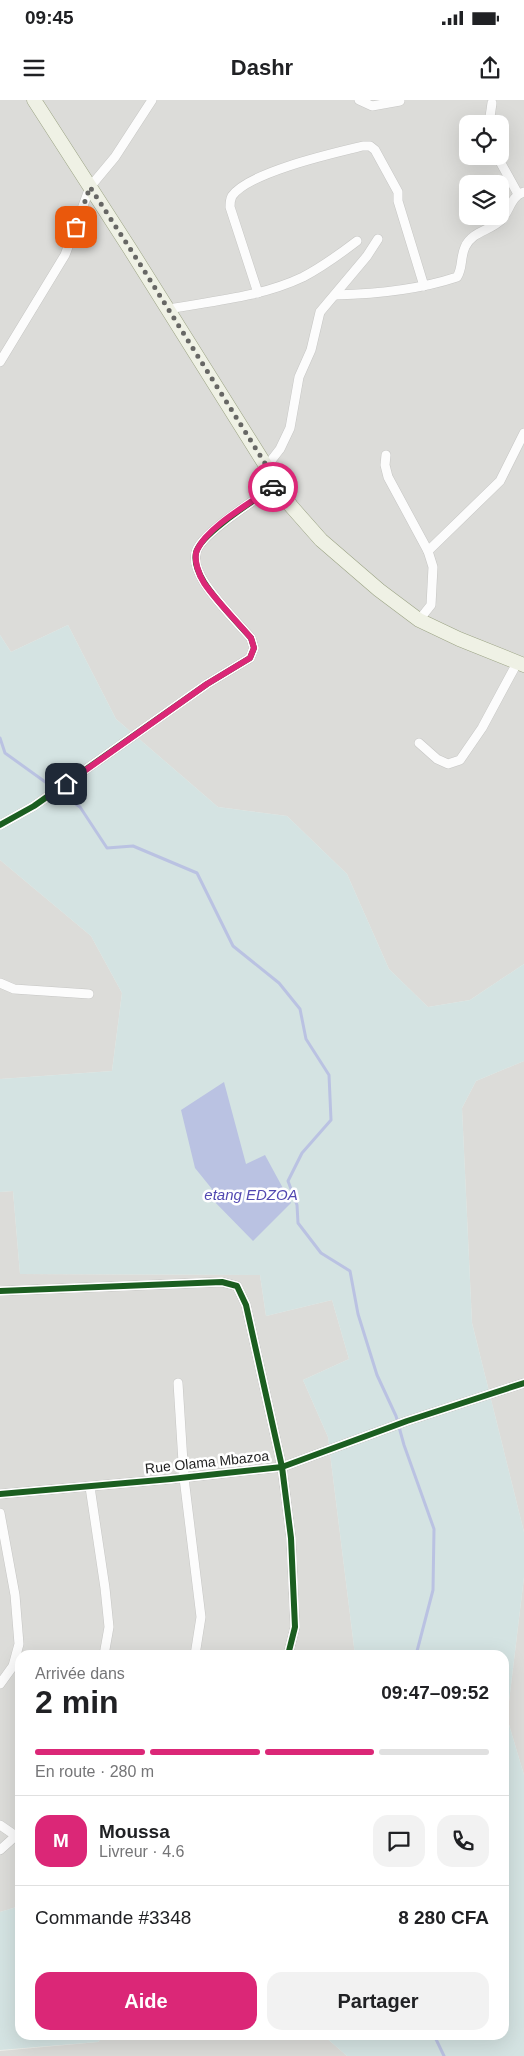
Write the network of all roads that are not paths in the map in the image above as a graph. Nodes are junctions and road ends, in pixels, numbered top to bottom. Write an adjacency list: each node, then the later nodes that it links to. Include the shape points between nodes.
1 (34, 100): 8 (main road)
2 (152, 100): 8 (street, via 115,157)
3 (359, 100): 4 (street, via 372,106)
4 (400, 101)
5 (492, 103): 6 (street)
6 (490, 115)
7 (503, 165): 9 (street)
8 (90, 187): 15 (main road); 16 (street, via 65,255)
9 (521, 193): 12 (street, via 502,219 475,234 465,246 461,272 457,277)
10 (378, 239): 14 (street)
11 (357, 241): 13 (street, via 301,278)
12 (424, 286): 13 (street, via 398,192 375,150 363,146 314,157 252,181 231,198 230,207); 14 (street, via 363,295)
13 (258, 292): 15 (street)
14 (335, 295): 19 (street, via 320,312 311,350 299,377 290,428)
15 (168, 309): 19 (main road)
16 (0, 362)
17 (524, 433): 21 (street, via 500,481)
18 (386, 455): 21 (street, via 388,477)
19 (266, 467): 20 (main road)
20 (278, 484): 22 (main road, via 291,506 321,540); 25 (street, via 220,525 204,539 196,552 197,568 204,582 251,638 254,648 250,658 207,684 34,806)
21 (428, 551): 22 (street, via 434,567 432,599)
22 (420, 620): 23 (main road)
23 (521, 664): 24 (street, via 460,760 448,764)
24 (418, 743)
25 (0, 825)
26 (0, 983): 27 (street, via 14,989)
27 (89, 994)
28 (0, 1291): 31 (street, via 222,1282 237,1286 246,1305)
29 (178, 1383): 32 (street)
30 (524, 1383): 31 (street, Rue Olama Mbazoa)
31 (282, 1467): 32 (street, Rue Olama Mbazoa); 39 (street, via 291,1538 295,1627)
32 (184, 1478): 33 (street, Rue Olama Mbazoa); 38 (street, via 201,1617)
33 (90, 1486): 34 (street, Rue Olama Mbazoa); 37 (street, via 109,1628)
34 (0, 1494)
35 (0, 1513): 36 (street, via 14,1595)
36 (17, 1650)
37 (105, 1650)
38 (196, 1650)
39 (289, 1650)
40 (15, 1659): 41 (street)
41 (0, 1684)
42 (0, 1825): 43 (street)
43 (15, 1832)
44 (15, 1837): 45 (street)
45 (0, 1850)

